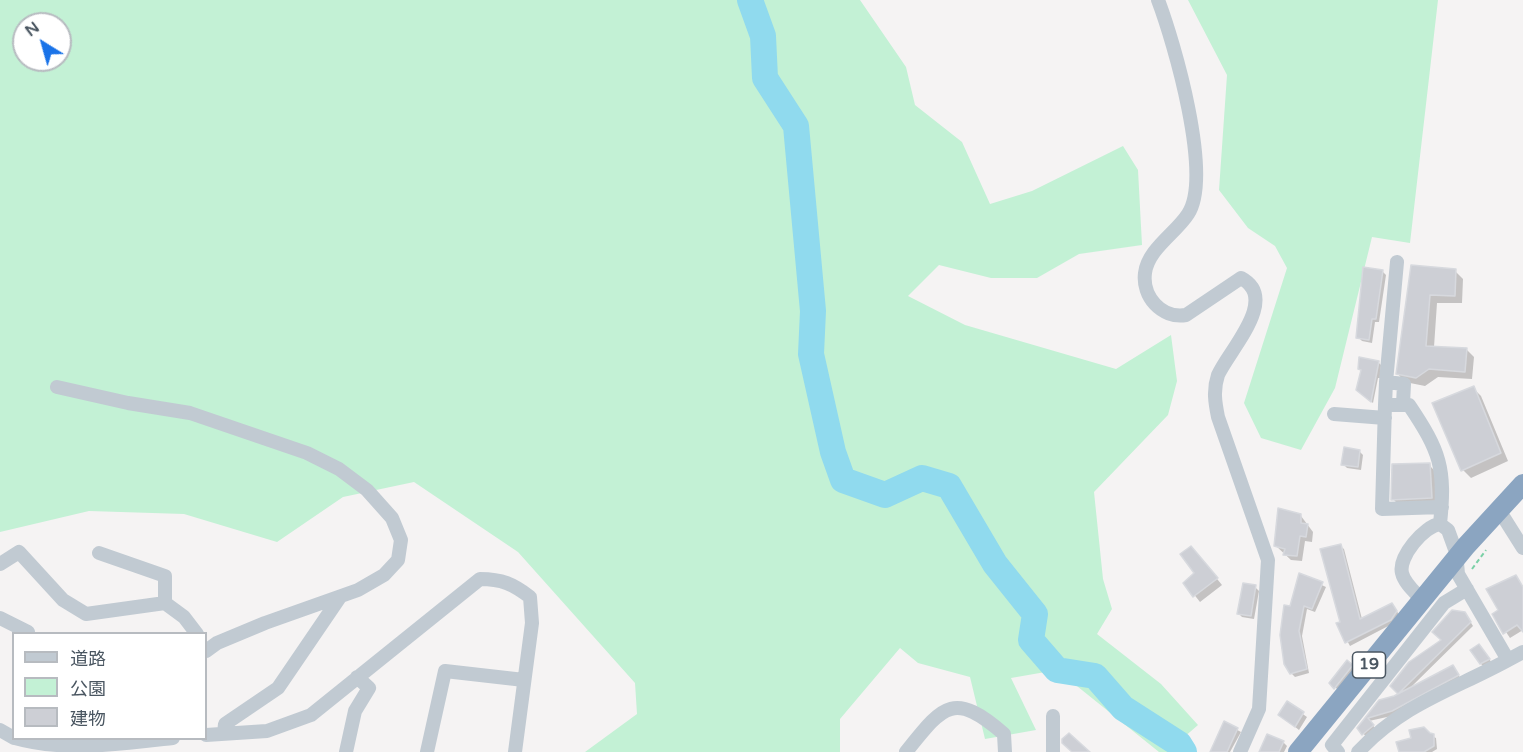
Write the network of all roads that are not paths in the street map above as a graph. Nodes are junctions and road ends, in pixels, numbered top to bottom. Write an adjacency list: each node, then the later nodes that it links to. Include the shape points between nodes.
1 (1158, 0): 40 (street, via 1180,71 1196,162 1196,190 1189,213 1155,252 1145,270 1145,287 1159,308 1178,316 1186,315 1241,278 1254,288 1256,298 1245,330 1219,375 1214,394 1218,417 1268,560 1258,709)
2 (1396, 262): 3 (street)
3 (1386, 382): 5 (street, via 1404,384); 6 (street)
4 (57, 387): 16 (street, via 190,413 307,453 367,489 392,518 401,540 398,560 384,575)
5 (1403, 404): 6 (street); 9 (street, via 1409,405 1427,432 1442,468)
6 (1385, 411): 7 (street); 9 (street, via 1382,509)
7 (1334, 414)
8 (1523, 484): 10 (highway, 19)
9 (1442, 507): 11 (street)
10 (1499, 510): 12 (street); 17 (highway, 19)
11 (1440, 524): 15 (street, via 1448,530); 17 (street, via 1432,525 1422,534 1401,566 1402,576)
12 (1523, 548)
13 (99, 553): 18 (street, via 165,576)
14 (0, 564): 18 (street, via 19,552 63,600 86,614)
15 (1465, 585): 24 (street); 42 (street, via 1444,603 1332,745)
16 (340, 597): 22 (street); 28 (street, via 278,688 225,724)
17 (1422, 600): 41 (highway, 19)
18 (165, 603): 21 (street, via 184,616)
19 (0, 618): 20 (street)
20 (28, 632)
21 (196, 632)
22 (207, 648)
23 (1523, 652): 24 (street)
24 (1508, 660): 43 (street, via 1407,709)
25 (357, 677): 26 (street, via 480,579 494,579 504,580 530,597 532,623); 28 (street, via 311,715 267,731); 34 (street, via 369,688 355,711)
26 (524, 681): 35 (street, via 445,671); 36 (street)
27 (1053, 716): 39 (street)
28 (224, 733): 29 (street)
29 (207, 735)
30 (19, 740): 32 (street, via 37,748)
31 (165, 740): 33 (street)
32 (78, 745): 33 (street)
33 (142, 747)
34 (346, 752)
35 (427, 752)
36 (515, 752)
37 (906, 752): 38 (street, via 931,720 946,709 963,708 980,713 1004,734)
38 (1005, 752)
39 (1053, 752)
40 (1239, 752)
41 (1298, 752)
42 (1338, 752)
43 (1358, 752)

